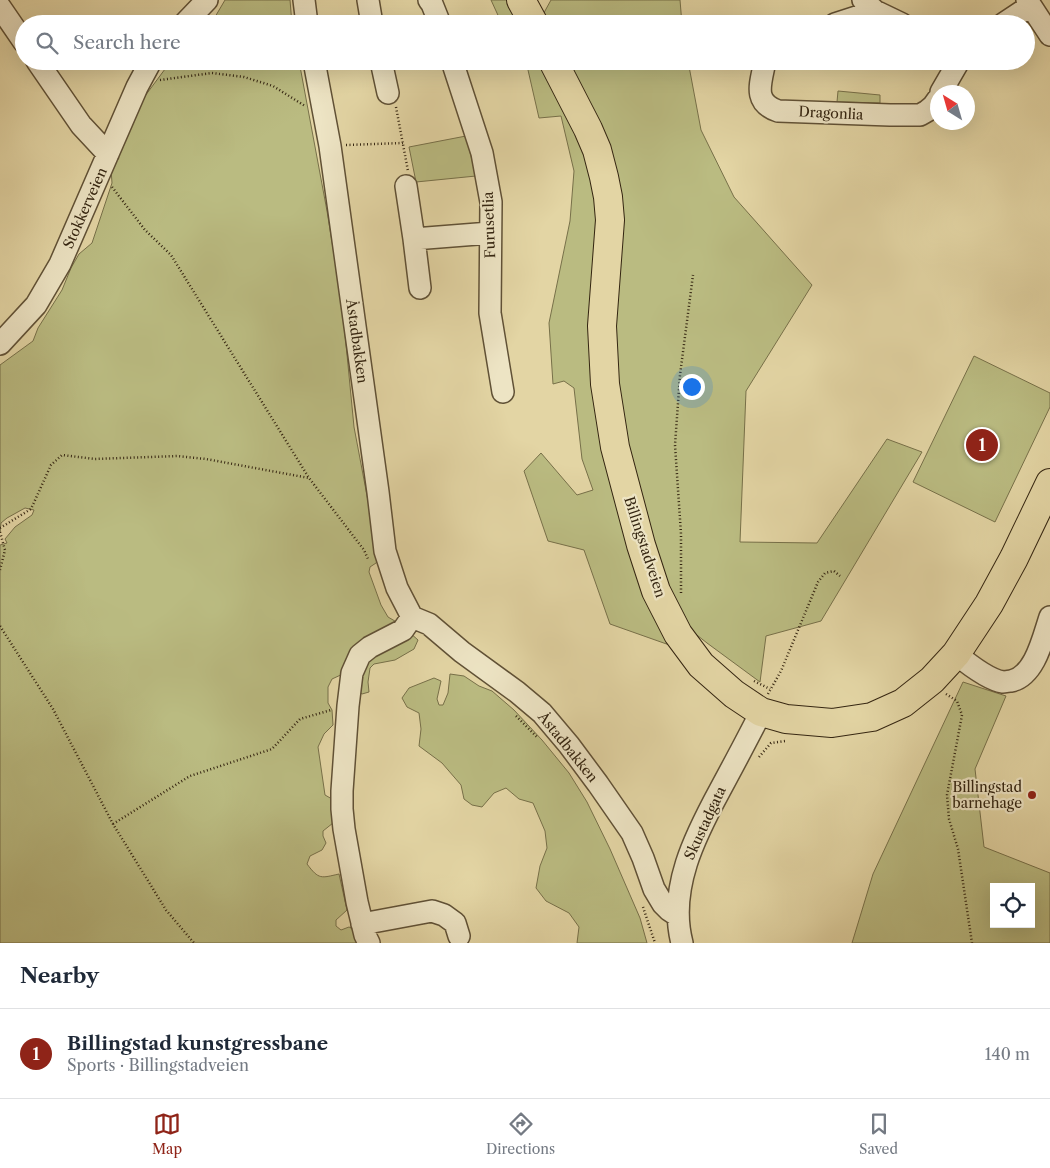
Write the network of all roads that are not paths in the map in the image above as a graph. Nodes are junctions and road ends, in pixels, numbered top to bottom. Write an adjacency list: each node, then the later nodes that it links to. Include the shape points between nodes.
1 (207, 0): 9 (street)
2 (304, 0): 10 (street)
3 (368, 0): 11 (street)
4 (429, 0): 12 (street)
5 (521, 0): 13 (main road)
6 (1028, 3): 16 (street); 18 (street)
7 (869, 5): 14 (street); 15 (street)
8 (0, 7): 17 (street)
9 (193, 15)
10 (306, 15)
11 (370, 15)
12 (436, 15)
13 (529, 15)
14 (851, 15)
15 (886, 15)
16 (1014, 15)
17 (15, 29)
18 (1050, 35)
19 (43, 70): 30 (street)
20 (146, 70): 30 (street, Stokkerveien)
21 (316, 70): 39 (street, Åstadbakken, via 330,146 385,551 397,588)
22 (383, 70): 28 (street)
23 (455, 70): 32 (street, Furusetlia, via 482,153 491,202)
24 (558, 70): 42 (main road, Billingstadveien, via 588,129 608,198 610,220 602,326 605,384 615,447 656,591 678,634 701,665 734,694)
25 (763, 70): 29 (street, Dragonlia, via 759,91 761,98 765,104 778,110 920,115)
26 (954, 70): 27 (street)
27 (945, 85)
28 (388, 93)
29 (930, 109)
30 (104, 163): 35 (street, Stokkerveien, via 60,264 36,305)
31 (406, 186): 33 (street)
32 (490, 234): 33 (street); 37 (street, Furusetlia, via 490,313)
33 (414, 239): 34 (street)
34 (420, 288)
35 (8, 329): 36 (street, Stokkerveien)
36 (0, 344)
37 (503, 392)
38 (1050, 483): 41 (main road, Billingstadveien, via 1014,558)
39 (412, 617): 43 (street, Åstadbakken, via 429,624 542,713 632,833 662,904); 44 (street, via 403,630 360,655 352,673 342,809 356,902)
40 (1050, 618): 41 (street, via 1038,653 1028,671 1017,680 1004,682 987,675)
41 (956, 654): 42 (main road, Billingstadveien, via 904,703 872,717 832,723 786,718)
42 (766, 700): 43 (street, Skustadgata, via 693,845 682,880)
43 (678, 916): 46 (street, Skustadgata)
44 (366, 933): 45 (street, via 432,911 455,924)
45 (459, 936)
46 (682, 943)

